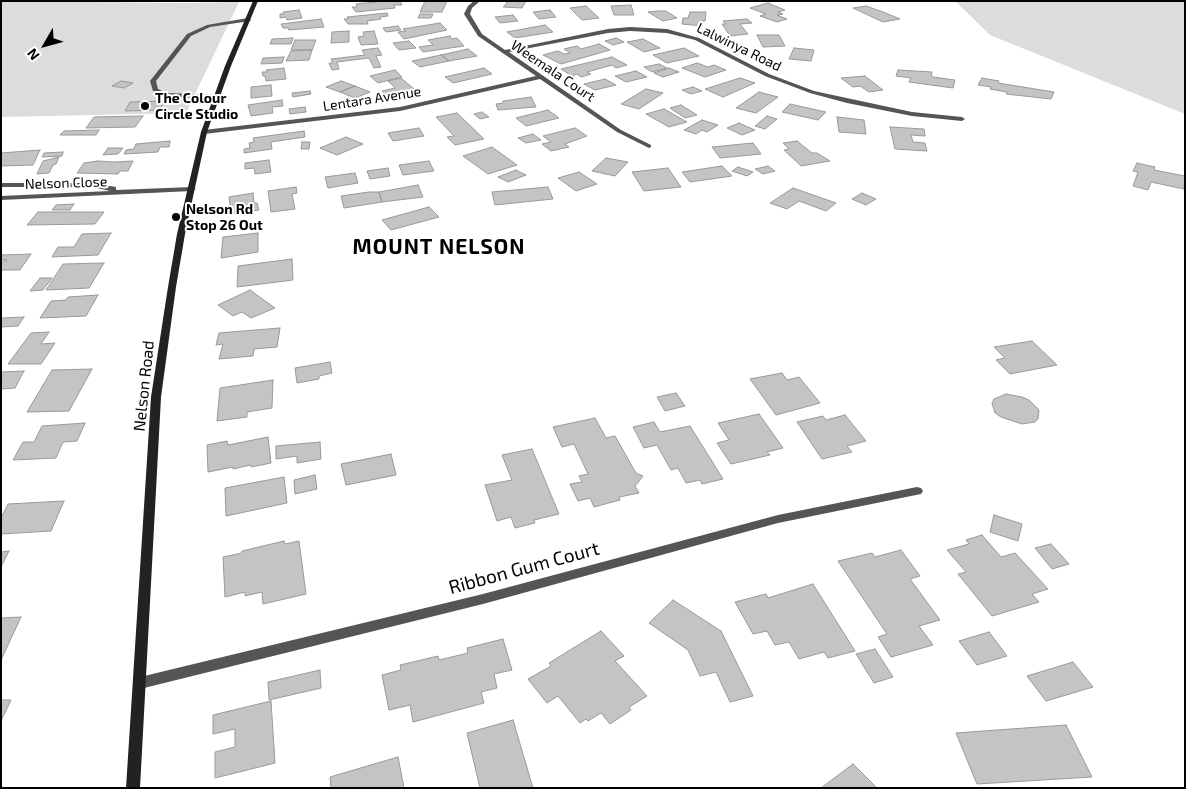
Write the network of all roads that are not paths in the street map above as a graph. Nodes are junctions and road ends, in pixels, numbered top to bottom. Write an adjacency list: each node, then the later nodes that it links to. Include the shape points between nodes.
1 (256, 1): 3 (main road, Nelson Road)
2 (478, 1): 4 (street, Weemala Court, via 468,10 468,17 480,35)
3 (248, 20): 6 (main road, Nelson Road); 6 (street, via 209,26 189,35 153,81 155,90 166,95)
4 (503, 52): 5 (street, Weemala Court); 7 (street, Lalwinya Road, via 608,30 666,31 697,39 767,75 812,92 912,114)
5 (541, 77): 8 (street, Lentara Avenue, via 400,109); 9 (street, Weemala Court, via 619,131)
6 (216, 97): 8 (main road, Nelson Road)
7 (962, 119)
8 (204, 132): 11 (main road, Nelson Road)
9 (650, 146)
10 (1, 186): 12 (street, Nelson Close, via 92,185)
11 (192, 189): 12 (street, Nelson Close); 15 (main road, Nelson Road, via 181,234 156,397)
12 (131, 192): 13 (street, Nelson Close)
13 (1, 198)
14 (917, 491): 15 (street, Ribbon Gum Court, via 778,519 483,599)
15 (140, 683): 16 (main road, Nelson Road)
16 (132, 788)

